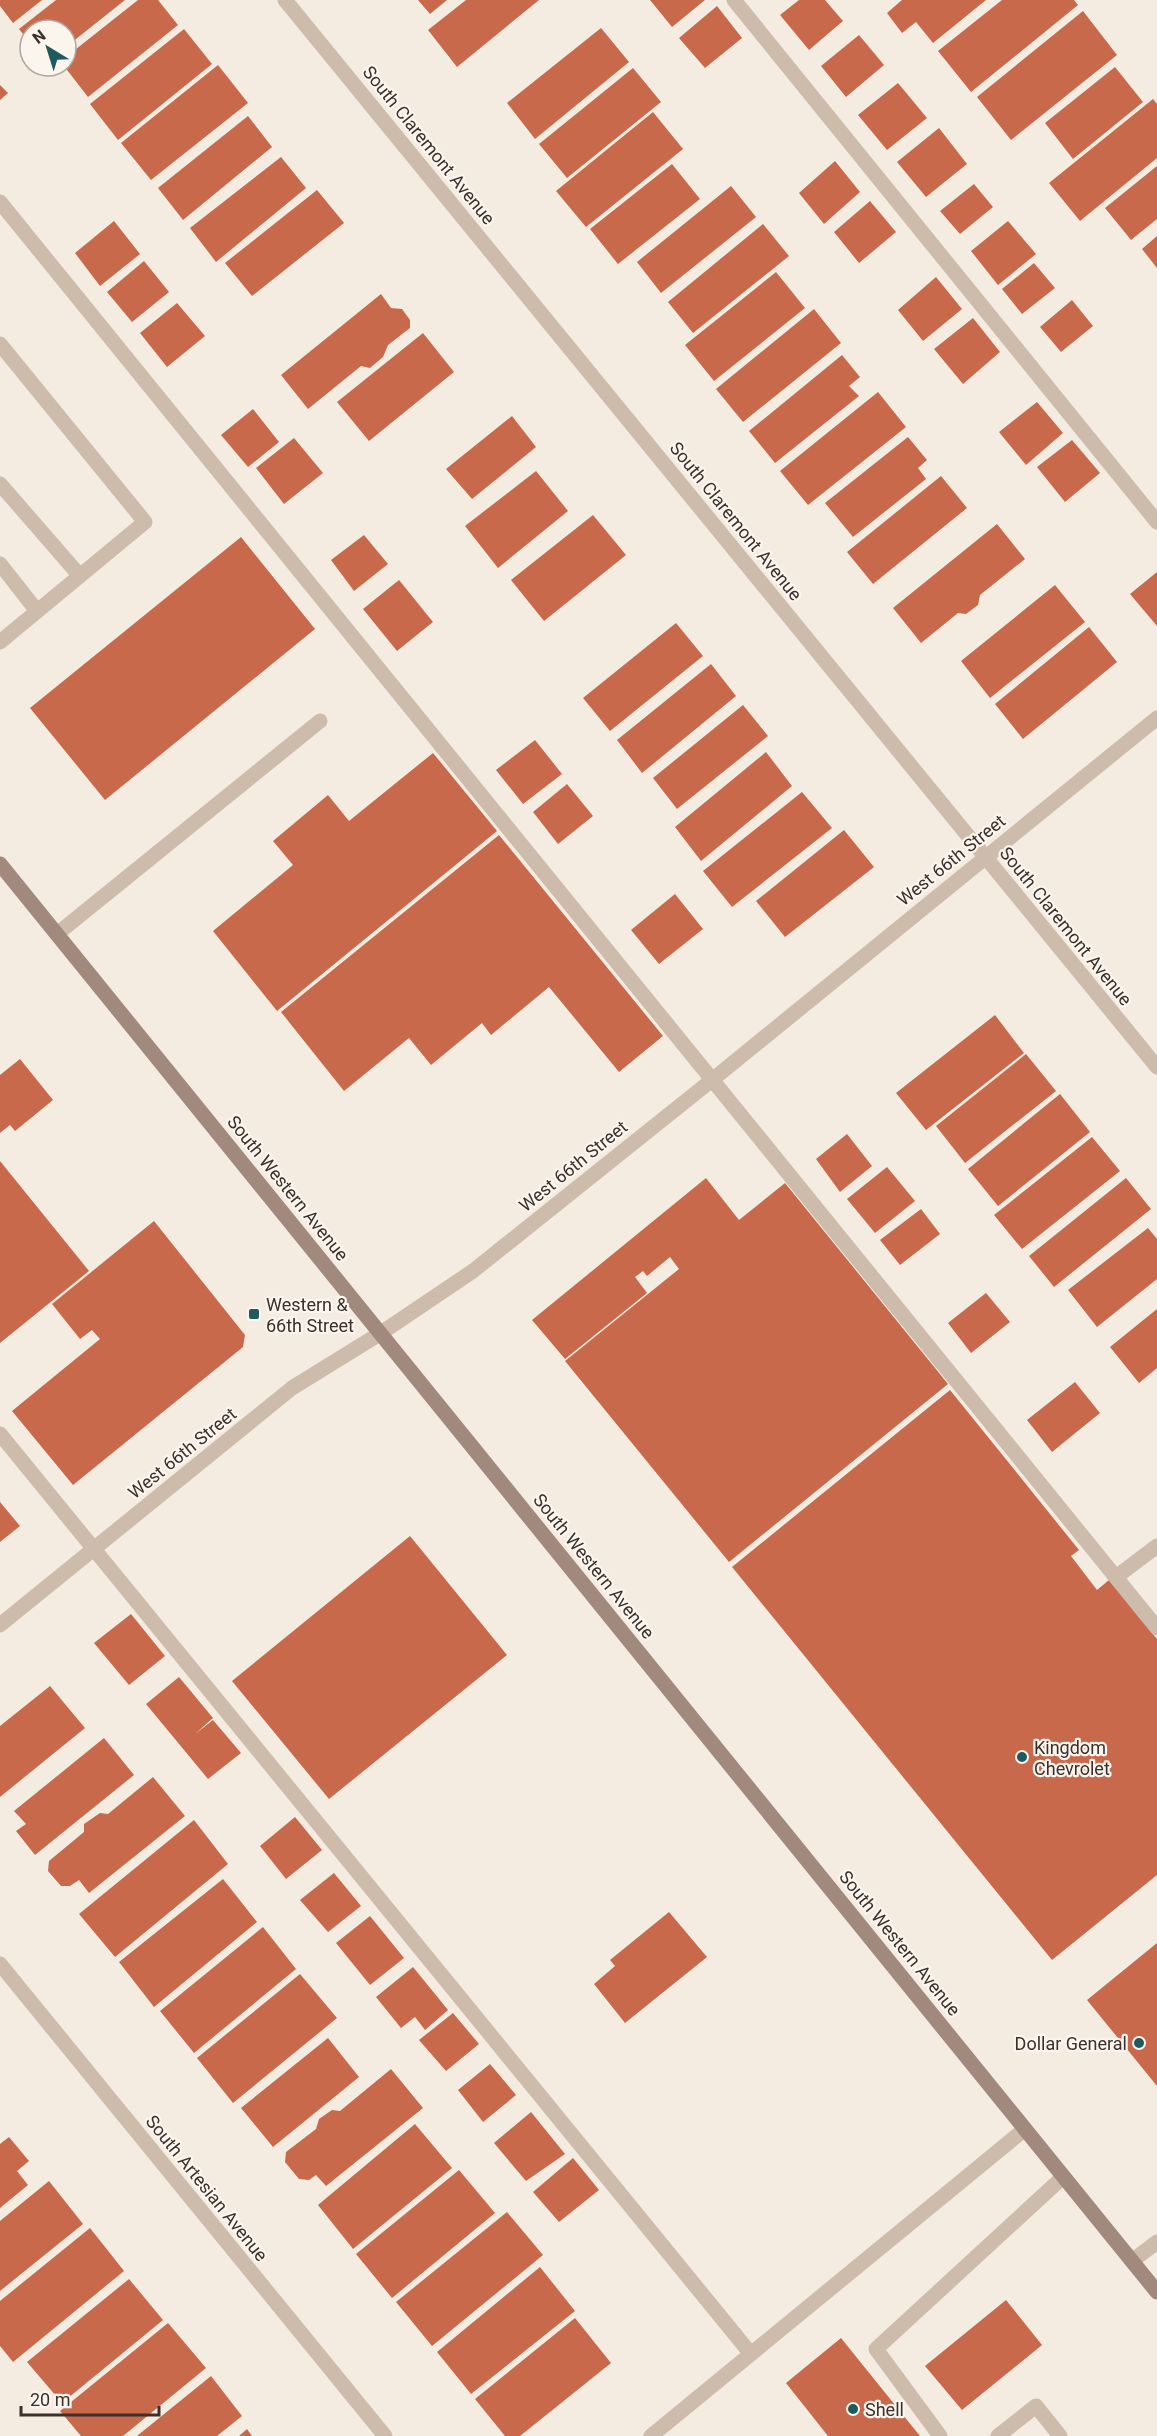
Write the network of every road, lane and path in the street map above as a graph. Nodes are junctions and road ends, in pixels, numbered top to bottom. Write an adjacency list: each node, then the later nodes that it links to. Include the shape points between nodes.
1 (285, 0): 13 (street, South Claremont Avenue)
2 (734, 0): 6 (street)
3 (0, 202): 17 (street)
4 (0, 344): 8 (street, via 145,522)
5 (0, 484): 8 (street)
6 (1157, 522)
7 (0, 564): 9 (street)
8 (80, 576): 9 (street)
9 (37, 611): 10 (street)
10 (0, 642)
11 (1157, 718): 13 (street, West 66th Street)
12 (320, 721): 15 (street)
13 (986, 858): 16 (street, South Claremont Avenue); 17 (street, West 66th Street)
14 (0, 864): 15 (main road, South Western Avenue)
15 (57, 934): 18 (main road, South Western Avenue)
16 (1157, 1067)
17 (712, 1080): 18 (street, West 66th Street, via 473,1271); 22 (street)
18 (381, 1334): 21 (street, West 66th Street, via 292,1388); 26 (main road, South Western Avenue)
19 (0, 1434): 21 (street)
20 (1157, 1546): 22 (street)
21 (93, 1549): 23 (street, West 66th Street); 31 (street)
22 (1116, 1577): 24 (street)
23 (0, 1625)
24 (1157, 1628)
25 (0, 1965): 32 (street, South Artesian Avenue)
26 (1025, 2129): 27 (main road, South Western Avenue); 31 (street)
27 (1063, 2177): 29 (main road, South Western Avenue); 34 (street, via 876,2349)
28 (1157, 2242): 29 (street)
29 (1132, 2261): 30 (main road, South Western Avenue)
30 (1157, 2292)
31 (751, 2354): 33 (street)
32 (385, 2436)
33 (651, 2436)
34 (940, 2436)
35 (998, 2436): 36 (street, via 1036,2406)
36 (1060, 2436)

